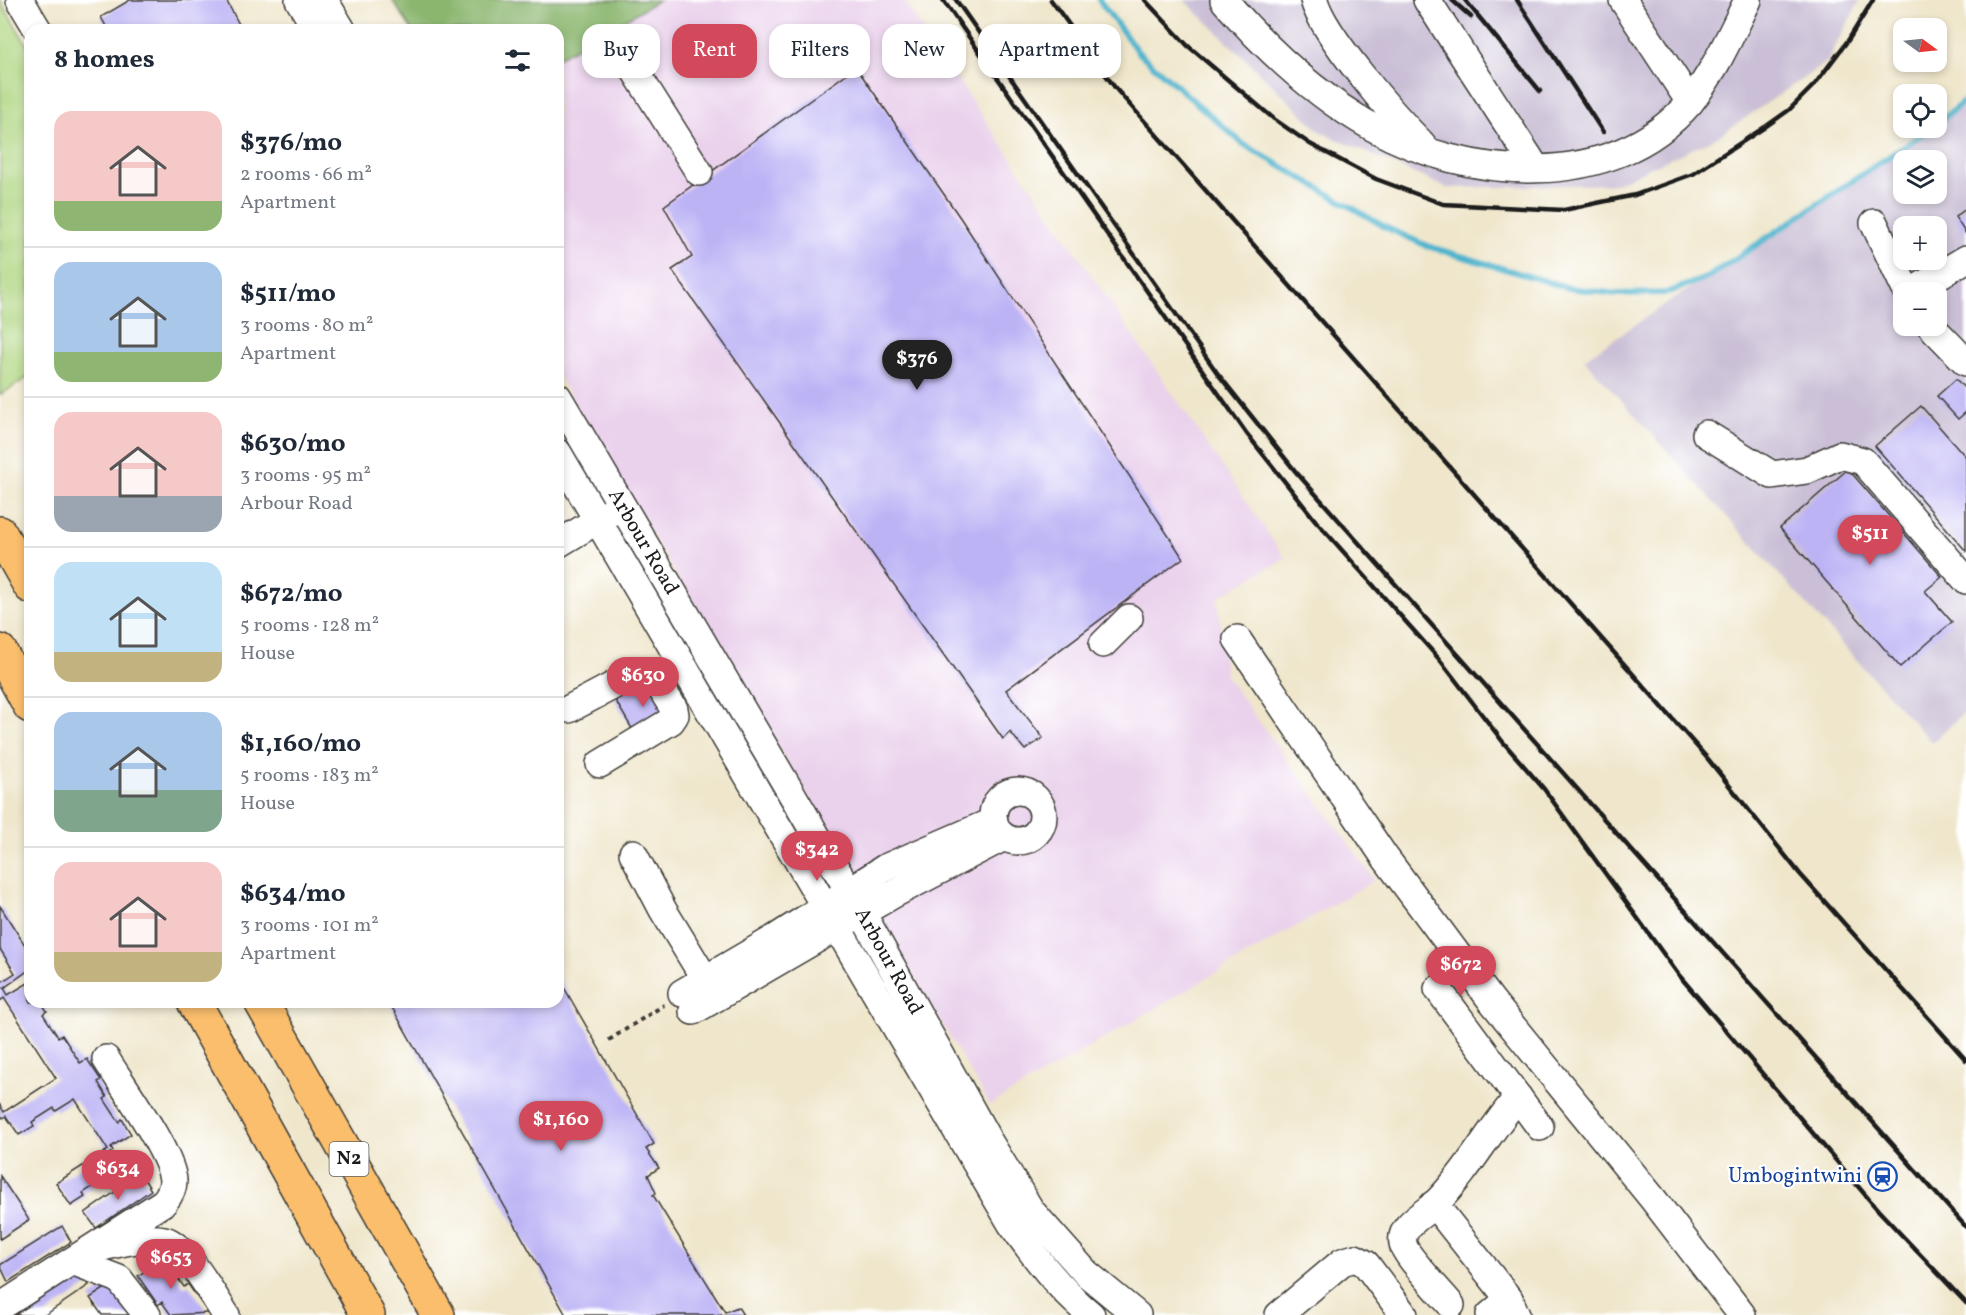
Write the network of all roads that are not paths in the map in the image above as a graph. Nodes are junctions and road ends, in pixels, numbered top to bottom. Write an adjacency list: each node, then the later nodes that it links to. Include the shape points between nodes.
1 (20, 0): 9 (street)
2 (299, 0): 10 (street)
3 (324, 0): 11 (street)
4 (1224, 0): 14 (street, via 1262,40 1335,101 1370,126)
5 (1314, 0): 14 (street, via 1347,55)
6 (1428, 0): 15 (street)
7 (1623, 0): 13 (street)
8 (1748, 0): 13 (street)
9 (34, 24)
10 (313, 24)
11 (338, 24)
12 (639, 78): 16 (street)
13 (1690, 102): 15 (street, via 1632,148 1606,159)
14 (1432, 154): 15 (street)
15 (1536, 168)
16 (699, 172)
17 (1874, 224): 19 (street)
18 (1966, 259): 20 (street)
19 (1904, 282)
20 (1926, 282)
21 (1941, 336): 22 (street)
22 (1966, 362)
23 (564, 408): 26 (street, Arbour Road)
24 (1706, 434): 31 (street, via 1772,475 1807,470 1840,455 1863,461)
25 (564, 464): 27 (street, Arbour Road)
26 (622, 506): 27 (street); 42 (street, Arbour Road)
27 (596, 521): 29 (street); 44 (street, Arbour Road)
28 (0, 533): 30 (highway)
29 (564, 540)
30 (24, 575)
31 (1966, 580)
32 (1129, 618): 34 (street)
33 (1237, 639): 48 (street, via 1384,856)
34 (1103, 644)
35 (0, 651): 36 (highway)
36 (24, 695)
37 (569, 709): 38 (street, via 637,673 654,677 674,709 670,720)
38 (600, 764)
39 (984, 789): 40 (street, via 976,816)
40 (952, 839): 42 (street, via 885,868); 43 (street, via 999,829)
41 (633, 853): 44 (street, via 663,910 694,994)
42 (848, 890): 43 (street, Arbour Road); 44 (street)
43 (862, 913): 44 (street); 63 (street, Arbour Road, via 1031,1211 1086,1273)
44 (829, 918): 62 (street, Arbour Road, via 1011,1223 1040,1264)
45 (1438, 989): 49 (street)
46 (197, 1008): 60 (highway)
47 (264, 1008): 61 (highway, N2)
48 (1519, 1034): 49 (street); 66 (street)
49 (1486, 1054): 51 (street)
50 (106, 1059): 54 (street, via 166,1157 173,1179 164,1202)
51 (1518, 1097): 52 (street); 53 (street)
52 (1540, 1127)
53 (1434, 1204): 55 (street, via 1407,1226 1403,1244); 57 (street)
54 (81, 1255): 56 (street); 58 (street, via 119,1279); 59 (street, via 147,1240 167,1240 189,1260)
55 (1451, 1305)
56 (2, 1308)
57 (1505, 1310)
58 (147, 1315)
59 (226, 1315)
60 (368, 1315)
61 (438, 1315)
62 (1091, 1315)
63 (1137, 1315)
64 (1279, 1315): 65 (street, via 1342,1262 1355,1258 1366,1264)
65 (1404, 1315)
66 (1742, 1315)

